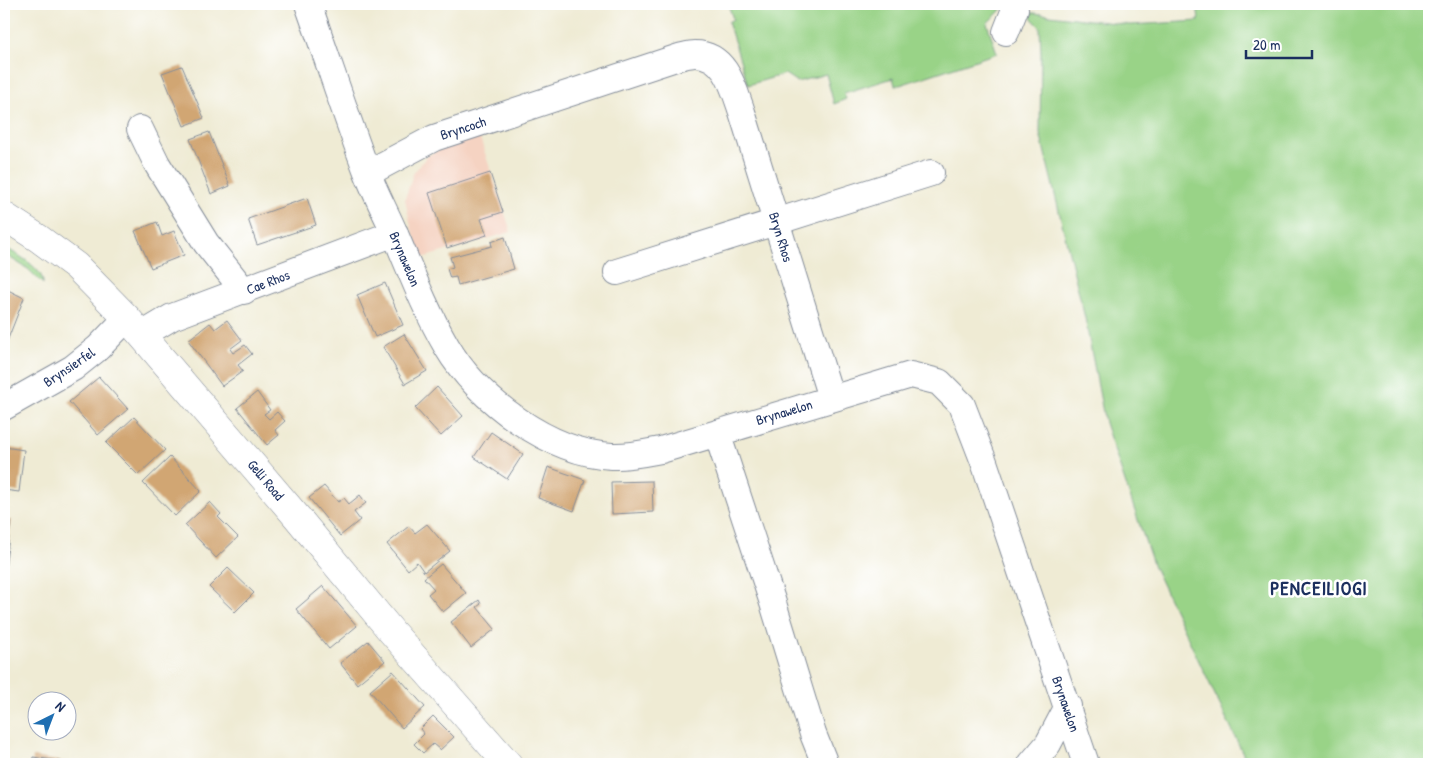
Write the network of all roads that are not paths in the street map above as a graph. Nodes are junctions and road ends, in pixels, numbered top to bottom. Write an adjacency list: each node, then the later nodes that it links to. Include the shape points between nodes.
1 (308, 4): 6 (street)
2 (1013, 4): 3 (street, via 1015,10)
3 (1006, 32)
4 (729, 76): 6 (street, Bryncoch, via 710,58 695,54 679,57 434,138); 9 (street, Bryn Rhos)
5 (140, 130): 12 (street, via 206,244)
6 (368, 173): 10 (street, Brynawelon)
7 (931, 173): 9 (street)
8 (4, 216): 13 (main road, Gelli Road, via 76,266)
9 (777, 222): 11 (street); 14 (street, Bryn Rhos)
10 (395, 233): 12 (street, Cae Rhos); 16 (street, Brynawelon, via 418,290 447,348 464,372 492,400 538,433 579,451 612,456 661,450)
11 (617, 272)
12 (244, 291): 13 (street, Cae Rhos, via 172,318)
13 (135, 326): 15 (street, Brynsierfel, via 98,348 73,368); 18 (main road, Gelli Road, via 392,632)
14 (831, 398): 16 (street, Brynawelon); 17 (street, Brynawelon, via 911,375 939,382 962,405)
15 (4, 407)
16 (717, 433): 19 (street)
17 (1068, 706): 20 (street, via 1048,744); 21 (street, Brynawelon)
18 (508, 764)
19 (825, 764)
20 (1031, 764)
21 (1086, 764)

